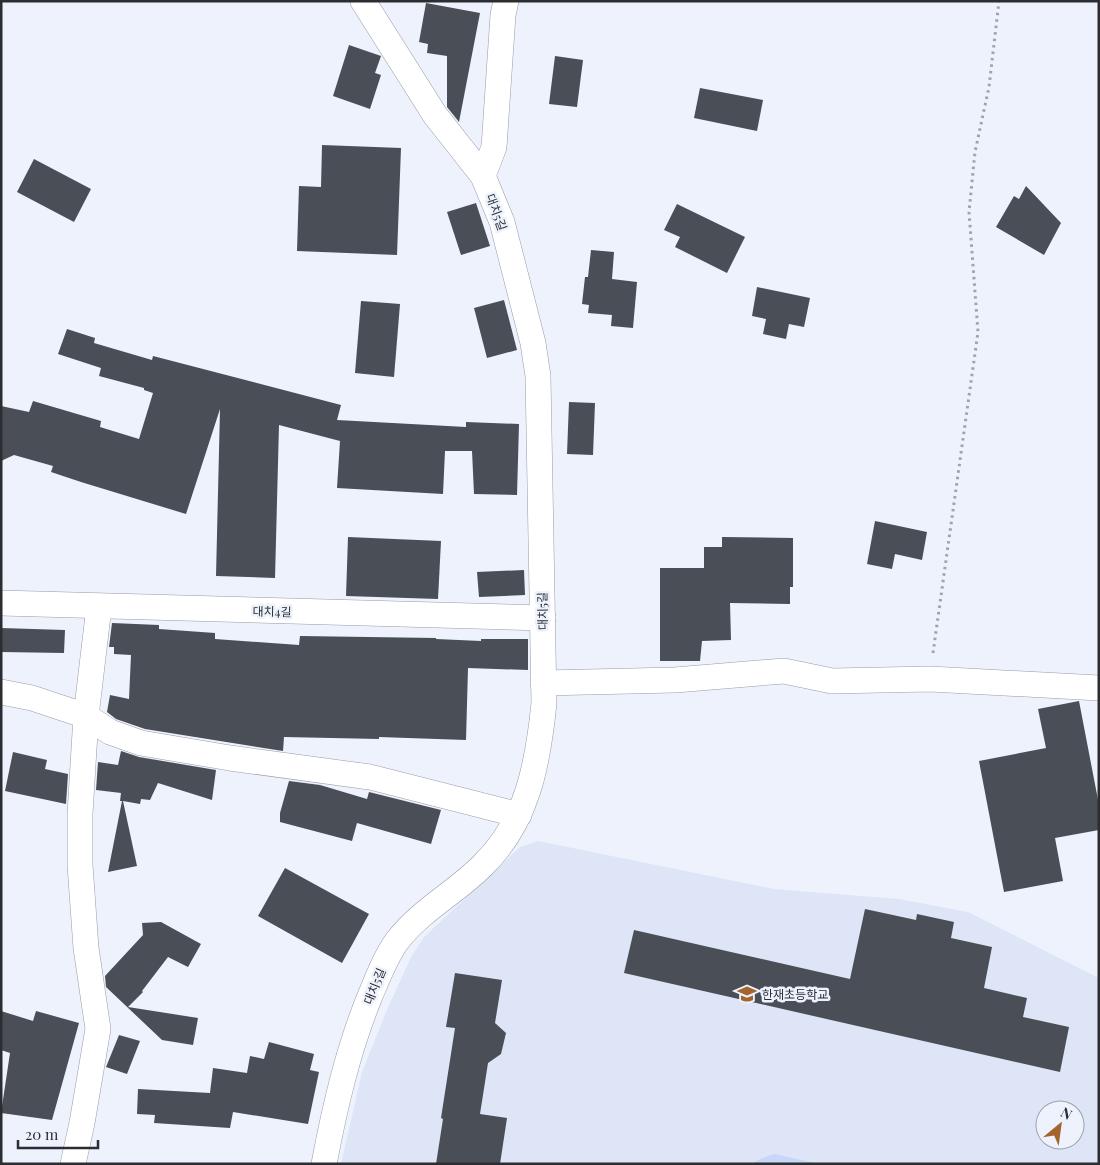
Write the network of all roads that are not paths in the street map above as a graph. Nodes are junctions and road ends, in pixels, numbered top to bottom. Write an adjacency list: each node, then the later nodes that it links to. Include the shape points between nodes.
1 (362, 1): 3 (street, 대치5길, via 435,115)
2 (506, 1): 3 (street, via 494,147)
3 (483, 176): 6 (street, 대치5길, via 502,222 533,343 538,376)
4 (1, 603): 5 (street, 대치4길)
5 (99, 607): 6 (street, 대치4길); 10 (street)
6 (542, 618): 7 (street, 대치5길)
7 (543, 683): 8 (street, via 675,680 784,671 832,681 930,679); 11 (street, 대치5길, via 544,703 536,770)
8 (1099, 688)
9 (1, 692): 10 (street, via 32,698)
10 (86, 716): 11 (street, via 110,732 140,743 370,777); 12 (street, via 80,865 86,948 98,1029)
11 (519, 816): 13 (street, 대치5길, via 505,840 482,866 415,921 384,962 348,1057)
12 (73, 1164)
13 (324, 1164)

